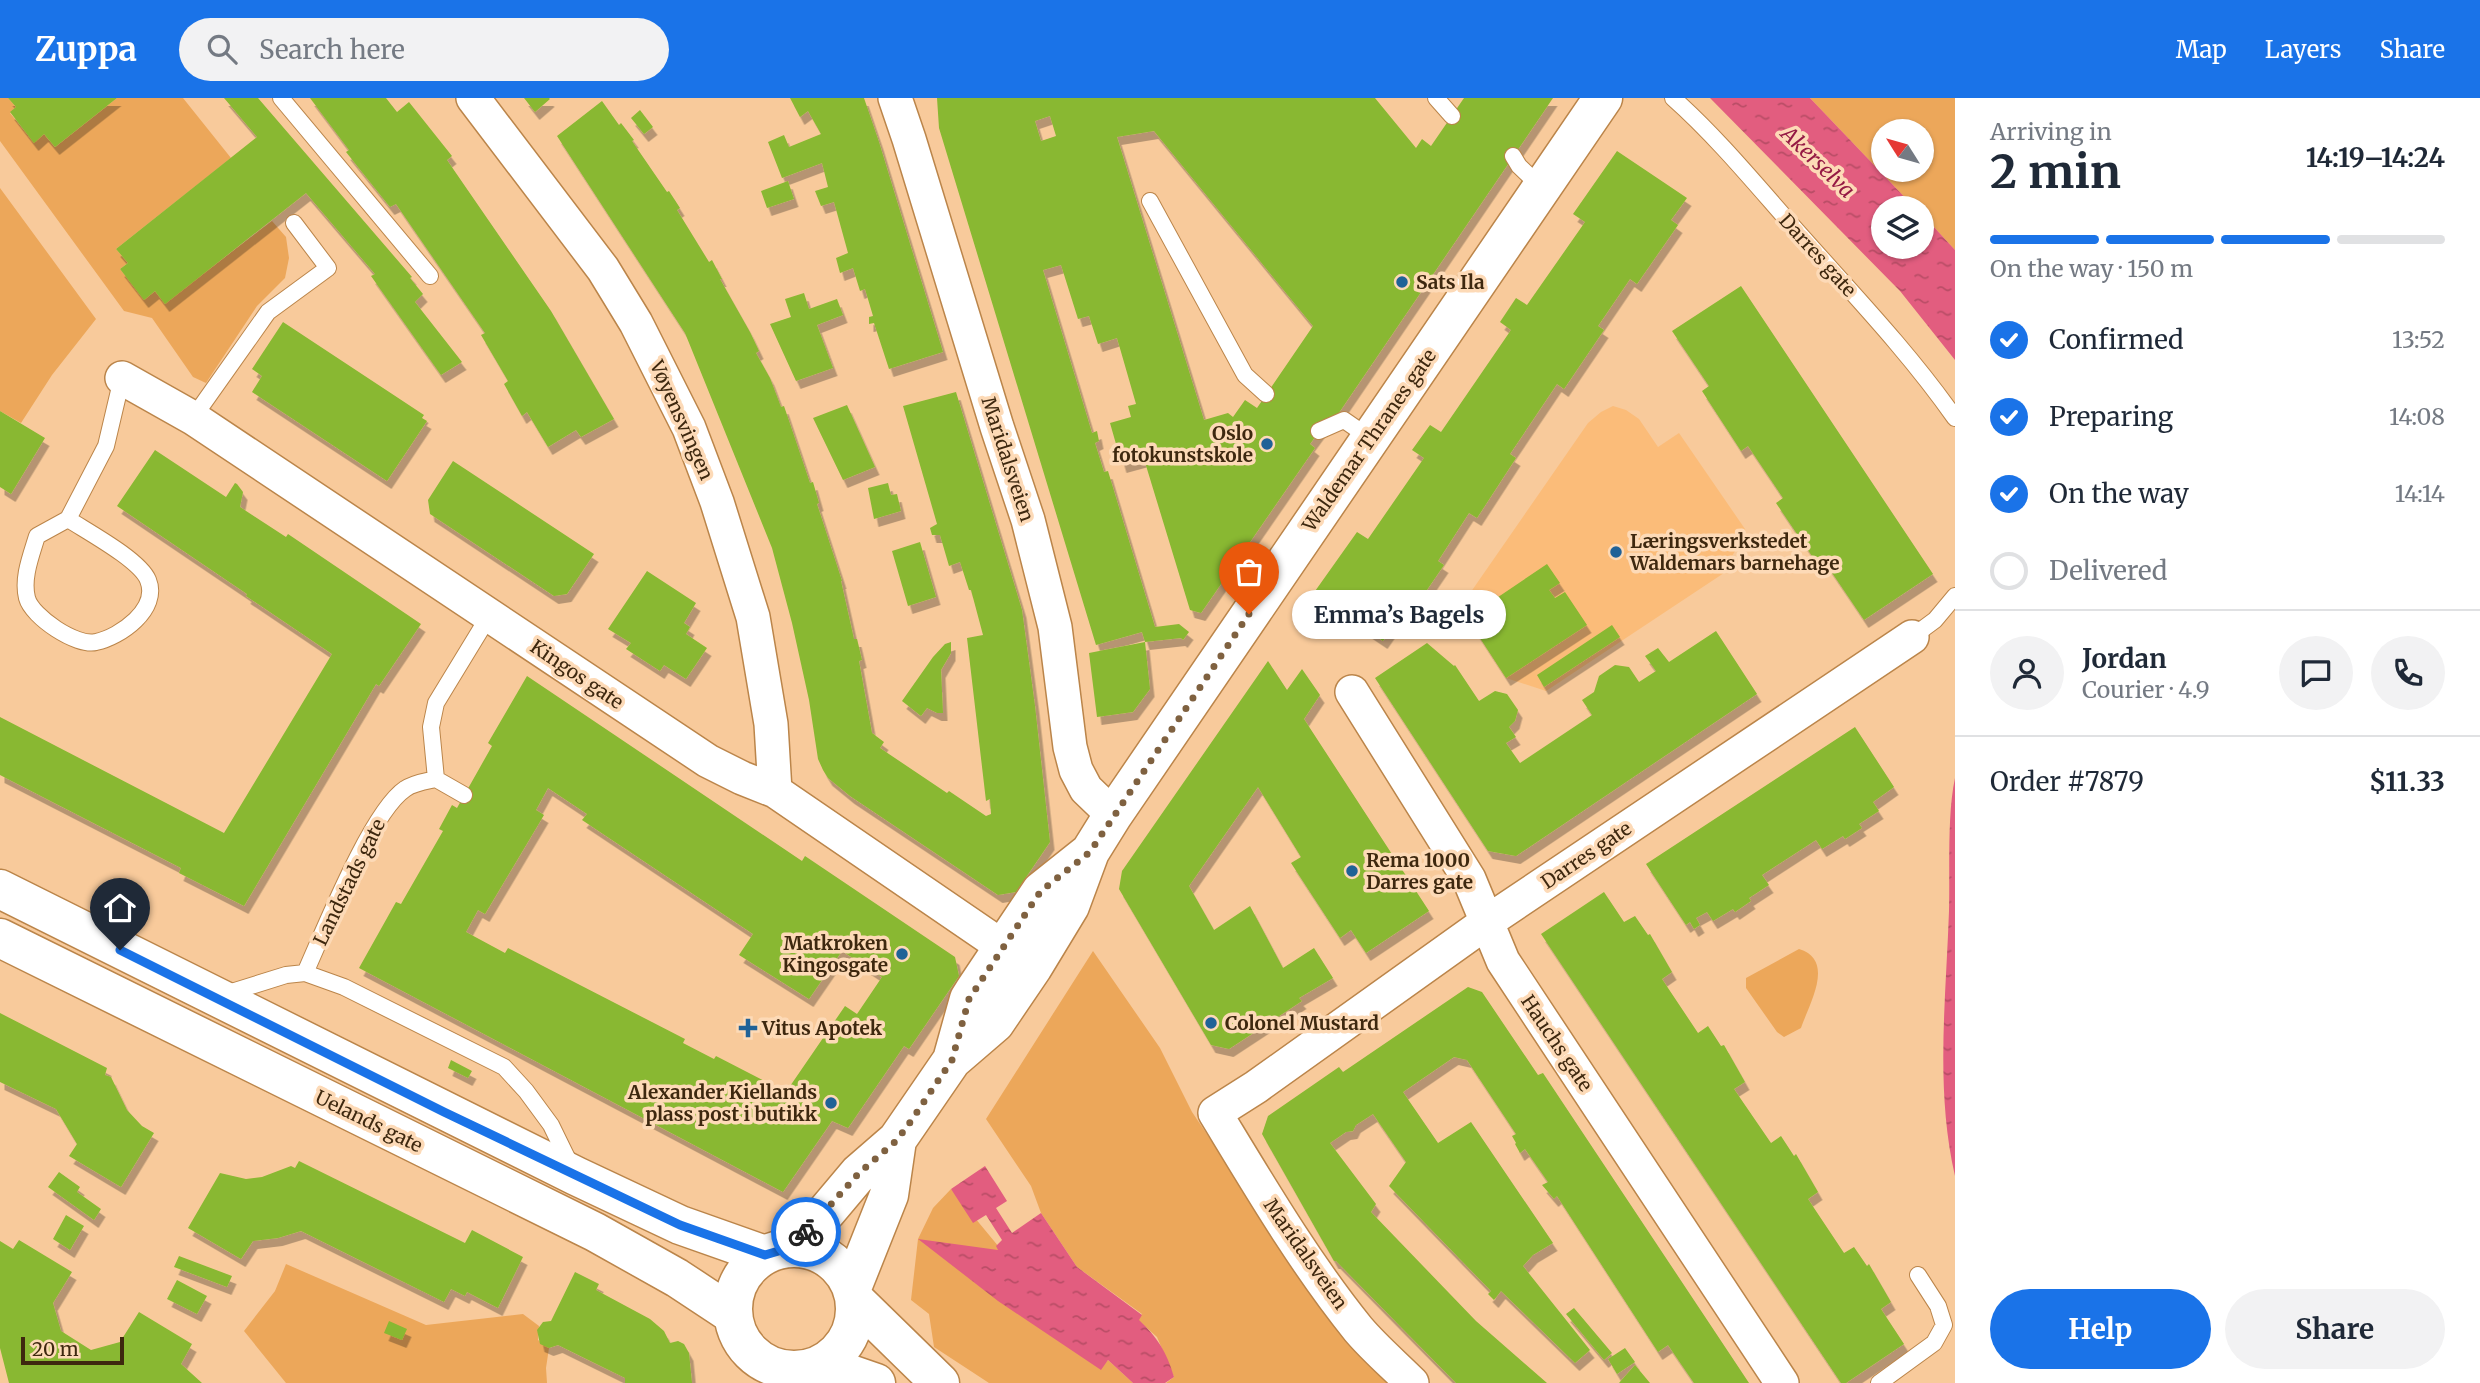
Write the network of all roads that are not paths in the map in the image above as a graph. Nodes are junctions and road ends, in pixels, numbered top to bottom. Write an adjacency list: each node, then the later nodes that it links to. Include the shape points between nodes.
1 (281, 98): 12 (lane)
2 (472, 98): 25 (street, Vøyensvingen, via 603,269 689,428 753,617 771,724)
3 (895, 98): 27 (street, Maridalsveien, via 1028,520 1055,627 1076,770 1086,789)
4 (1436, 98): 7 (lane)
5 (1603, 98): 9 (main road, Waldemar Thranes gate)
6 (1673, 98): 16 (lane, Darres gate, via 1893,338)
7 (1452, 116)
8 (1513, 156): 9 (lane)
9 (1542, 188): 18 (main road, Waldemar Thranes gate)
10 (1150, 201): 14 (lane, via 1245,375)
11 (294, 223): 15 (lane, via 328,268 268,312)
12 (430, 276)
13 (122, 378): 15 (street, Kingos gate); 19 (lane, via 106,446)
14 (1266, 394)
15 (193, 418): 21 (street, Kingos gate)
16 (1955, 418)
17 (1319, 431): 18 (lane, via 1345,420)
18 (1370, 438): 27 (main road, Waldemar Thranes gate)
19 (68, 519): 19 (lane, via 37,536 25,579 27,601 44,622 72,639 94,643 134,623 150,601 149,582 139,566)
20 (1955, 596): 22 (lane, Darres gate, via 1935,620)
21 (489, 616): 24 (lane, via 436,702 431,727); 25 (street, Kingos gate, via 708,761)
22 (1912, 637): 29 (street, Darres gate)
23 (1352, 692): 29 (street, Hauchs gate, via 1469,879)
24 (436, 779): 26 (lane); 32 (lane, Landstads gate, via 406,788 386,808)
25 (775, 791): 31 (street, Kingos gate)
26 (464, 795)
27 (1113, 815): 31 (main road, Waldemar Thranes gate, via 1090,852 1041,891)
28 (0, 889): 33 (main road)
29 (1487, 922): 34 (street, Darres gate); 46 (street, Hauchs gate, via 1503,961)
30 (0, 938): 40 (main road, Uelands gate, via 571,1220 677,1278)
31 (1018, 957): 35 (main road, Waldemar Thranes gate, via 969,999 952,1060)
32 (305, 973): 33 (lane); 36 (lane, via 344,987 504,1067 551,1125)
33 (215, 997): 36 (main road)
34 (1215, 1113): 45 (street, Maridalsveien, via 1319,1276 1360,1331)
35 (897, 1140): 37 (main road, Waldemar Thranes gate, via 859,1173 827,1211); 39 (main road, Waldemar Thranes gate, via 889,1195)
36 (576, 1176): 37 (main road, via 680,1225)
37 (778, 1251): 39 (main road, via 807,1249 834,1262); 40 (main road, via 743,1274 736,1286)
38 (1918, 1275): 47 (lane, via 1944,1325 1934,1343)
39 (853, 1294): 41 (main road, via 855,1319 848,1338 837,1353); 44 (main road)
40 (737, 1328): 41 (main road, via 753,1355 769,1365); 42 (main road)
41 (808, 1372): 43 (main road)
42 (741, 1383)
43 (876, 1383)
44 (940, 1383)
45 (1412, 1383)
46 (1782, 1383)
47 (1879, 1383)

